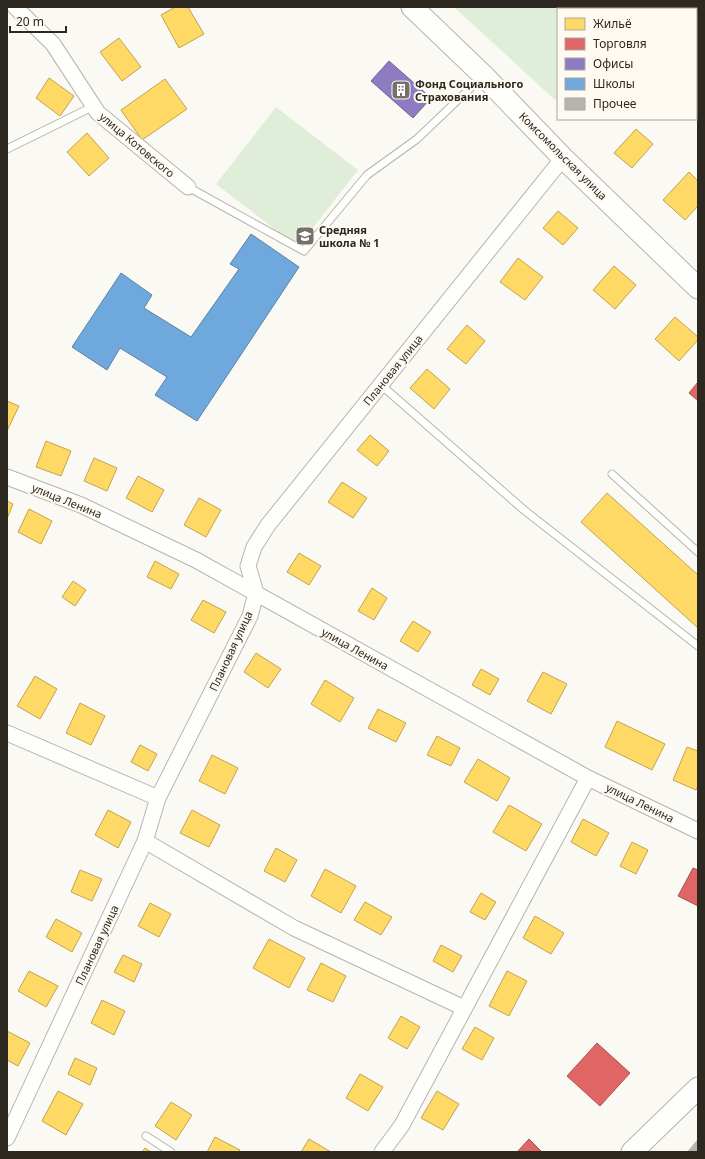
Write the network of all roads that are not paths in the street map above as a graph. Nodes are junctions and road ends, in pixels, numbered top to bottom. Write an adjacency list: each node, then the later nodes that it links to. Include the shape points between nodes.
1 (15, 7): 4 (street, улица Котовского, via 53,44)
2 (412, 7): 3 (main road, Комсомольская улица)
3 (483, 76): 6 (main road, Комсомольская улица); 7 (lane, via 417,139 367,175 304,251)
4 (94, 106): 5 (lane); 7 (street, улица Котовского, via 98,113)
5 (7, 149)
6 (563, 158): 8 (main road, Комсомольская улица); 9 (street, Плановая улица)
7 (188, 187)
8 (698, 288)
9 (381, 385): 13 (street, Плановая улица, via 268,525 254,547 248,566); 14 (lane, via 524,510)
10 (612, 474): 12 (lane)
11 (7, 477): 13 (street, улица Ленина, via 81,505 196,560)
12 (698, 552)
13 (256, 593): 16 (street, улица Ленина); 17 (street, Плановая улица, via 250,616)
14 (698, 646)
15 (7, 733): 17 (street)
16 (588, 778): 18 (street, улица Ленина); 20 (street)
17 (158, 798): 19 (street, Плановая улица)
18 (694, 829)
19 (145, 841): 20 (street, via 294,928); 23 (street, Плановая улица)
20 (464, 1008): 25 (street, via 402,1124)
21 (698, 1088): 26 (main road)
22 (146, 1136): 24 (lane)
23 (7, 1138)
24 (171, 1152)
25 (382, 1152)
26 (632, 1152)

